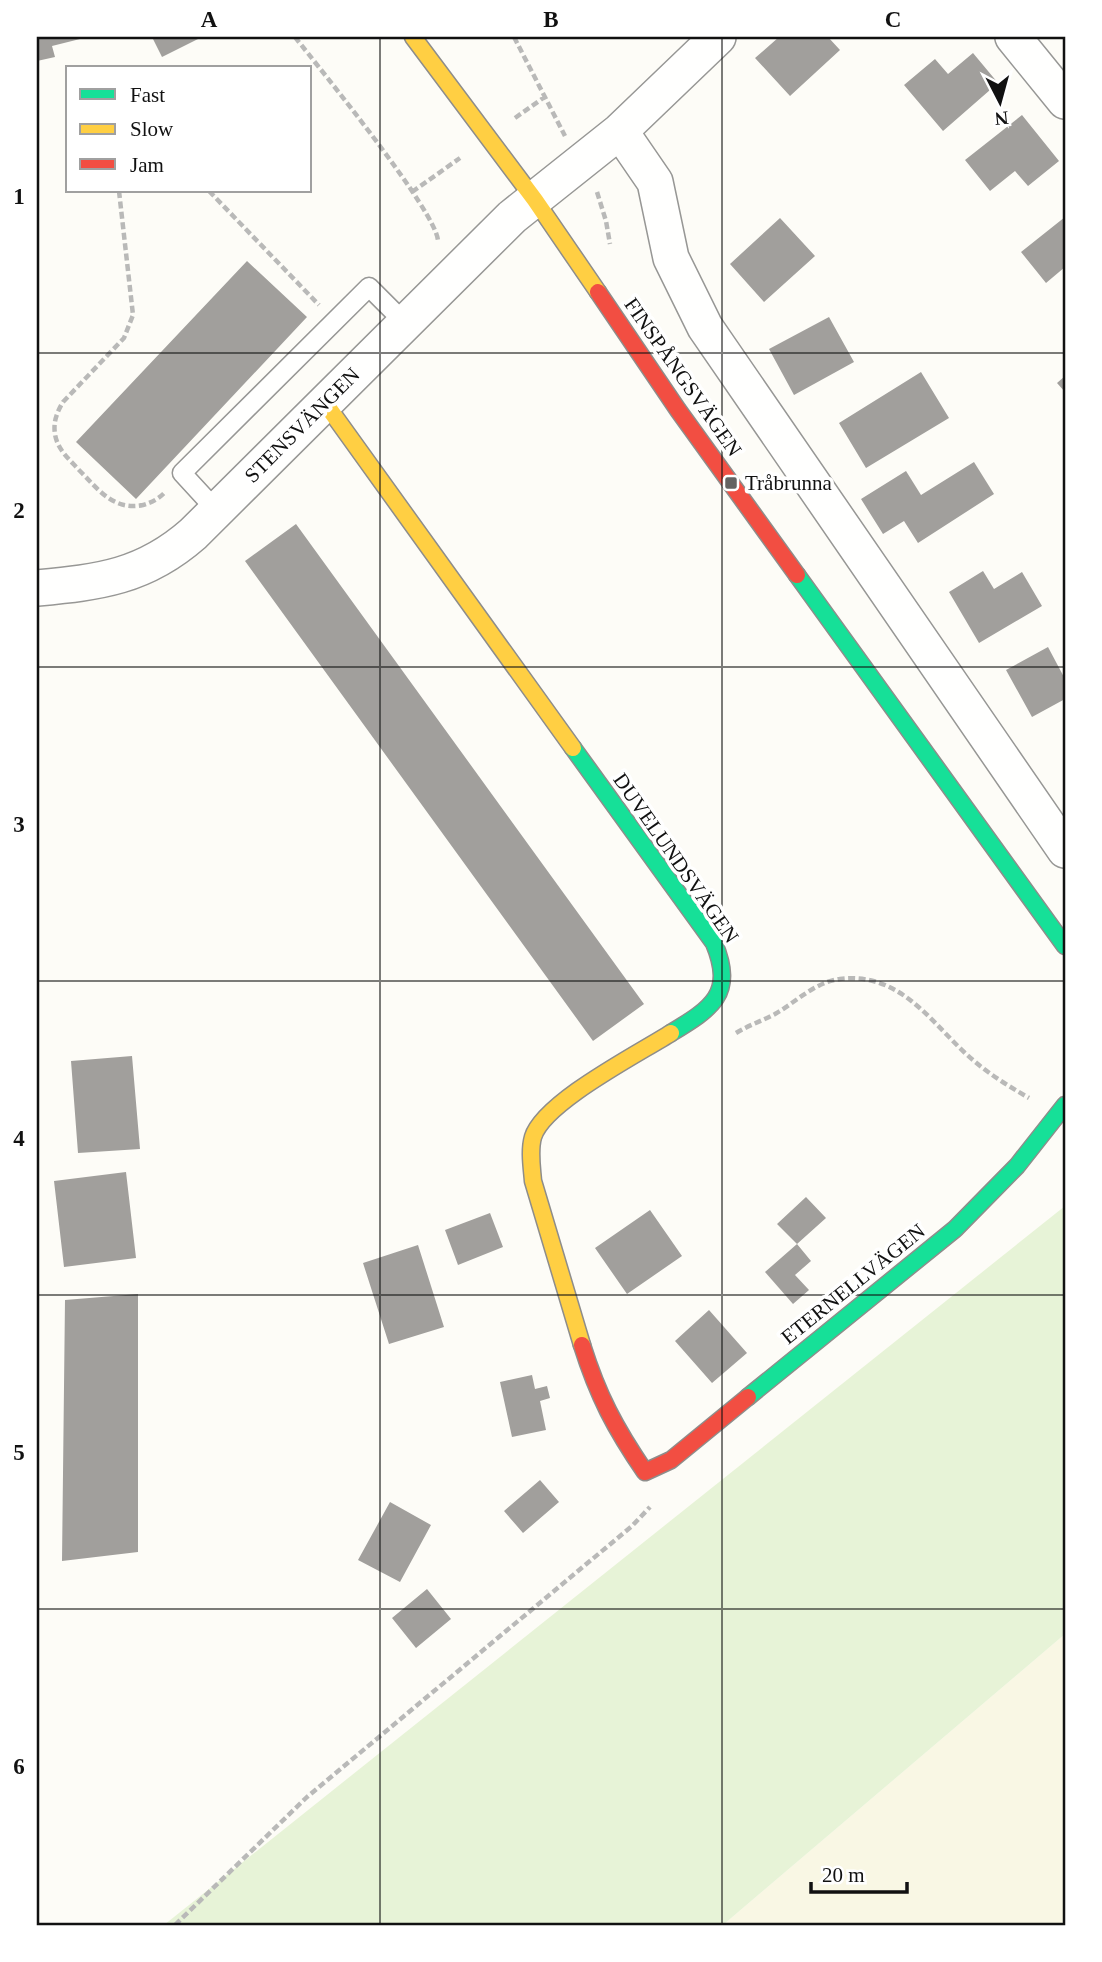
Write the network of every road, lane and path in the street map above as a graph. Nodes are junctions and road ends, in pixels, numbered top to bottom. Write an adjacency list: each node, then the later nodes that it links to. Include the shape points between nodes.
1 (295, 37): 9 (path)
2 (413, 37): 10 (street, FINSPÅNGSVÄGEN)
3 (719, 37): 6 (street, STENSVÄNGEN)
4 (1013, 37): 5 (street)
5 (1065, 101)
6 (620, 131): 10 (street, STENSVÄNGEN); 17 (street, via 654,182 671,258 705,327)
7 (120, 192): 14 (path, via 134,315 124,338 63,402 56,415 55,436 60,450 115,504 150,503)
8 (210, 192): 11 (path)
9 (412, 192)
10 (535, 200): 12 (street, STENSVÄNGEN); 18 (street, FINSPÅNGSVÄGEN, via 678,410)
11 (334, 321): 12 (lane, via 369,287); 14 (lane)
12 (404, 323): 13 (street, STENSVÄNGEN)
13 (326, 403): 15 (street, STENSVÄNGEN); 22 (street, DUVELUNDSVÄGEN, via 714,943 722,961 720,996 707,1011 569,1097 545,1116 533,1137 533,1181 588,1364 602,1402)
14 (182, 472): 15 (lane)
15 (216, 511): 16 (street, STENSVÄNGEN, via 172,553 145,567 118,577)
16 (37, 588)
17 (1065, 850)
18 (1065, 946)
19 (732, 1035): 21 (path, via 814,988 838,979 861,979 914,1000 993,1077)
20 (1065, 1105): 21 (street, ETERNELLVÄGEN)
21 (1054, 1118): 22 (street, ETERNELLVÄGEN, via 1017,1166 955,1229 671,1460)
22 (645, 1472): 23 (path, via 655,1486 655,1495 650,1508 632,1526 307,1797)
23 (175, 1925)

